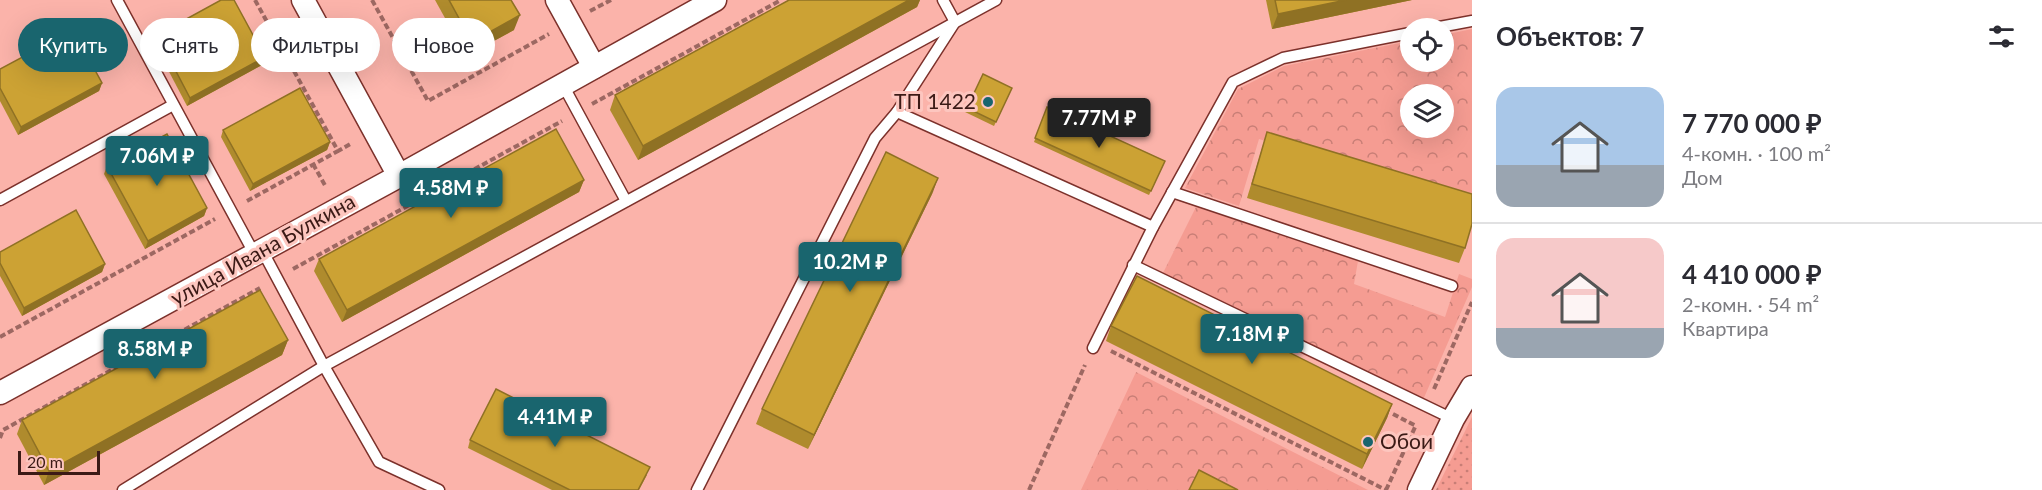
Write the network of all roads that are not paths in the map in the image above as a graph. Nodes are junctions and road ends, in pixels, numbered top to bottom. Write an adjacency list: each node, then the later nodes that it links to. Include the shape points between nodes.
1 (117, 0): 13 (lane)
2 (303, 0): 15 (street)
3 (557, 0): 11 (street)
4 (715, 0): 11 (street, улица Ивана Булкина)
5 (943, 0): 8 (lane)
6 (996, 0): 8 (lane)
7 (1472, 21): 9 (lane)
8 (955, 22): 14 (lane); 18 (lane)
9 (1454, 24)
10 (1400, 35): 16 (lane, via 1283,58 1233,82)
11 (594, 67): 12 (street, улица Ивана Булкина)
12 (563, 85): 15 (street, улица Ивана Булкина); 18 (lane)
13 (173, 105): 17 (lane); 20 (lane)
14 (897, 112): 19 (lane); 30 (lane, via 875,138)
15 (399, 176): 20 (street, улица Ивана Булкина)
16 (1172, 192): 19 (lane); 22 (lane)
17 (0, 200)
18 (626, 201): 24 (lane)
19 (1153, 226): 21 (lane)
20 (258, 253): 24 (lane, via 277,278); 26 (street, улица Ивана Булкина)
21 (1133, 265): 23 (lane); 27 (lane)
22 (1452, 286)
23 (1097, 347)
24 (324, 366): 28 (lane); 29 (lane, via 379,462)
25 (1472, 387): 27 (street)
26 (0, 393)
27 (1453, 419): 31 (street)
28 (123, 490)
29 (439, 490)
30 (697, 490)
31 (1419, 490)

